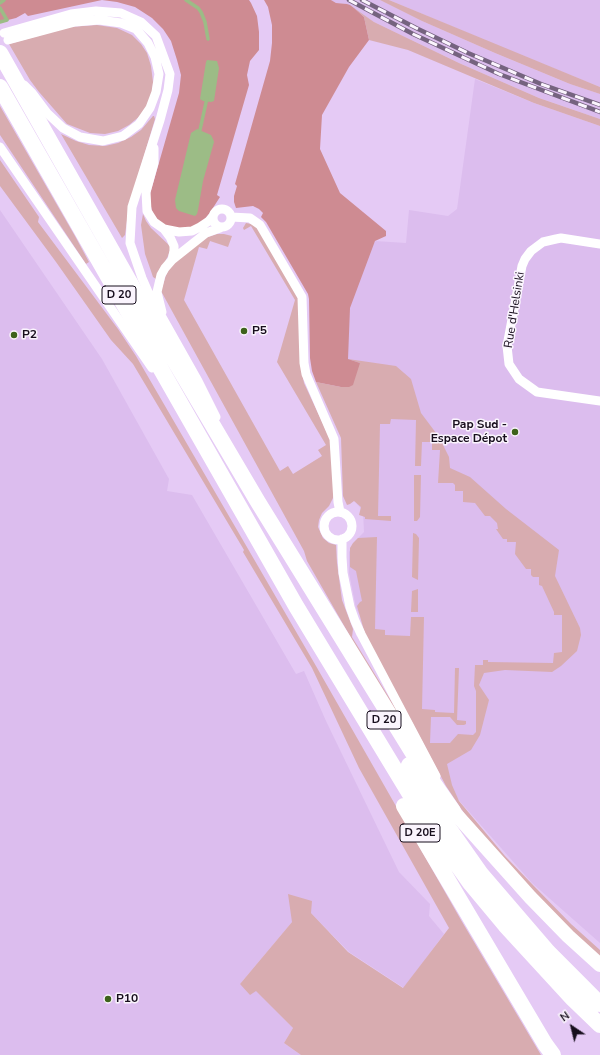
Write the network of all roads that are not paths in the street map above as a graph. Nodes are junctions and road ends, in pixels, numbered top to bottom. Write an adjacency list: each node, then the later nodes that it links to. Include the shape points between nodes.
1 (5, 51): 1 (street, via 75,22 121,22 136,29 148,43 159,74 156,92 150,108 139,124 123,136 103,141 80,137 63,128 47,113); 3 (street, via 71,14 96,11 121,13 141,22 156,36 170,74); 13 (highway, D 20, via 159,334)
2 (0, 87): 14 (highway, D 20)
3 (154, 140): 8 (street, via 154,164 146,192 147,211 154,222); 11 (street, via 132,207 130,243 142,278)
4 (0, 147): 14 (street, via 155,372)
5 (213, 216): 6 (street, via 222,209 227,210); 7 (street, via 215,225); 8 (street, via 205,225 192,231)
6 (232, 217): 7 (street, via 229,224); 15 (street, via 250,218 260,225 302,297 304,363 306,374 334,440)
7 (220, 228): 10 (street, via 206,234)
8 (164, 229): 10 (street, via 174,246)
9 (600, 244): 12 (street, Rue d'Helsinki, via 561,238 543,242 531,251 522,266 507,346 509,364 518,379 536,392)
10 (172, 260): 11 (street, via 165,268 158,285)
11 (165, 323): 13 (street, via 198,381)
12 (600, 401)
13 (258, 502): 17 (highway, D 20)
14 (238, 504): 18 (highway, D 20)
15 (340, 512): 16 (street, via 348,516 352,524 350,533); 16 (street, via 328,516 325,528 329,536)
16 (342, 539): 19 (street, via 343,573 355,621)
17 (294, 562): 19 (highway, via 416,758); 21 (highway, D 20, via 412,770 457,841 481,874 548,952)
18 (296, 606): 22 (highway, D 20, via 412,798 470,883 510,931); 23 (highway, D 20E, via 385,773)
19 (453, 811): 20 (main road, via 530,897)
20 (600, 965)
21 (600, 1004)
22 (600, 1025)
23 (553, 1055)

